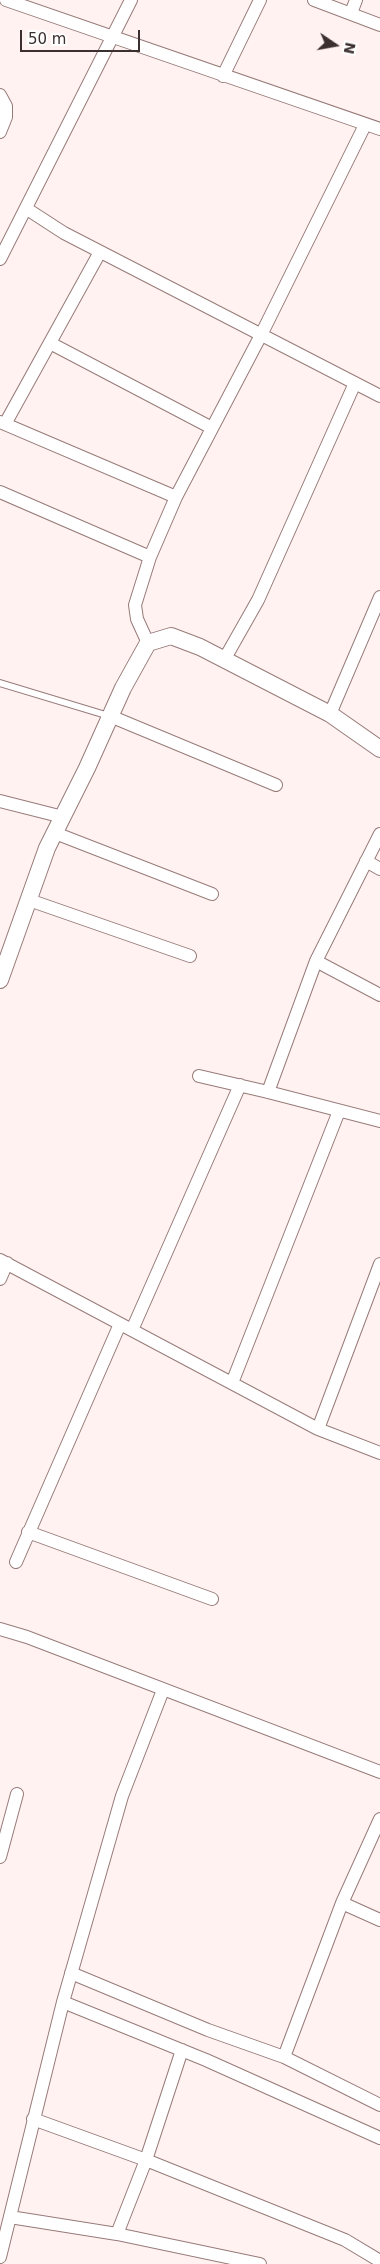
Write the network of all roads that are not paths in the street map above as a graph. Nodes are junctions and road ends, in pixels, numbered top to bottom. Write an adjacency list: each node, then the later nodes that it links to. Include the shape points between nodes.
1 (6, 0): 8 (street)
2 (132, 0): 8 (street)
3 (260, 0): 9 (street)
4 (314, 0): 6 (street)
5 (356, 0): 6 (street)
6 (351, 13): 7 (street)
7 (380, 25)
8 (113, 38): 9 (street); 14 (street)
9 (223, 76): 11 (street)
10 (0, 95): 13 (street, via 6,106)
11 (365, 125): 12 (street); 18 (street)
12 (380, 129)
13 (0, 132)
14 (26, 209): 15 (street); 16 (street)
15 (5, 238): 17 (street)
16 (100, 252): 18 (street); 19 (street)
17 (0, 259)
18 (261, 334): 20 (street); 23 (street)
19 (50, 343): 22 (street); 23 (street)
20 (355, 383): 21 (street); 29 (street, via 258,600)
21 (380, 396)
22 (3, 423): 25 (street)
23 (212, 428): 25 (street)
24 (0, 492): 26 (street)
25 (176, 496): 26 (street)
26 (150, 557): 28 (street, via 135,605 137,619)
27 (380, 597): 31 (street)
28 (148, 643): 29 (street, via 171,636); 32 (street)
29 (224, 660): 31 (street)
30 (0, 683): 32 (lane)
31 (330, 714): 33 (street)
32 (110, 716): 34 (street); 36 (street)
33 (380, 748)
34 (276, 785)
35 (0, 801): 36 (street)
36 (63, 817): 37 (street)
37 (55, 833): 41 (street); 42 (street)
38 (380, 834): 39 (street)
39 (366, 861): 40 (street); 45 (street)
40 (380, 869)
41 (212, 894)
42 (29, 900): 43 (street); 44 (street)
43 (5, 948): 46 (street)
44 (190, 956)
45 (316, 961): 47 (street); 50 (street)
46 (0, 980)
47 (380, 995)
48 (199, 1076): 49 (street)
49 (240, 1085): 50 (street); 57 (street)
50 (268, 1092): 51 (street)
51 (339, 1112): 52 (street); 58 (street)
52 (380, 1121)
53 (4, 1261): 55 (street); 56 (street)
54 (380, 1264): 59 (street)
55 (0, 1279)
56 (120, 1324): 57 (street); 61 (street)
57 (132, 1330): 58 (street)
58 (232, 1383): 59 (street)
59 (318, 1429): 60 (street)
60 (380, 1453)
61 (28, 1532): 62 (street); 63 (street)
62 (16, 1562)
63 (212, 1599)
64 (0, 1629): 65 (street)
65 (163, 1690): 66 (street); 72 (street, via 122,1796)
66 (380, 1772)
67 (17, 1794): 69 (street)
68 (380, 1819): 70 (street)
69 (0, 1857)
70 (342, 1903): 71 (street); 75 (street)
71 (380, 1920)
72 (71, 1973): 73 (street); 75 (street, via 208,2030)
73 (63, 2002): 74 (street); 77 (street)
74 (182, 2050): 78 (street); 79 (street)
75 (284, 2057): 76 (street)
76 (380, 2105)
77 (33, 2119): 79 (street); 80 (street)
78 (380, 2138)
79 (146, 2160): 81 (street); 83 (street, via 345,2240)
80 (10, 2217): 81 (street); 82 (street)
81 (117, 2234): 84 (street)
82 (0, 2257)
83 (380, 2260)
84 (260, 2264)

